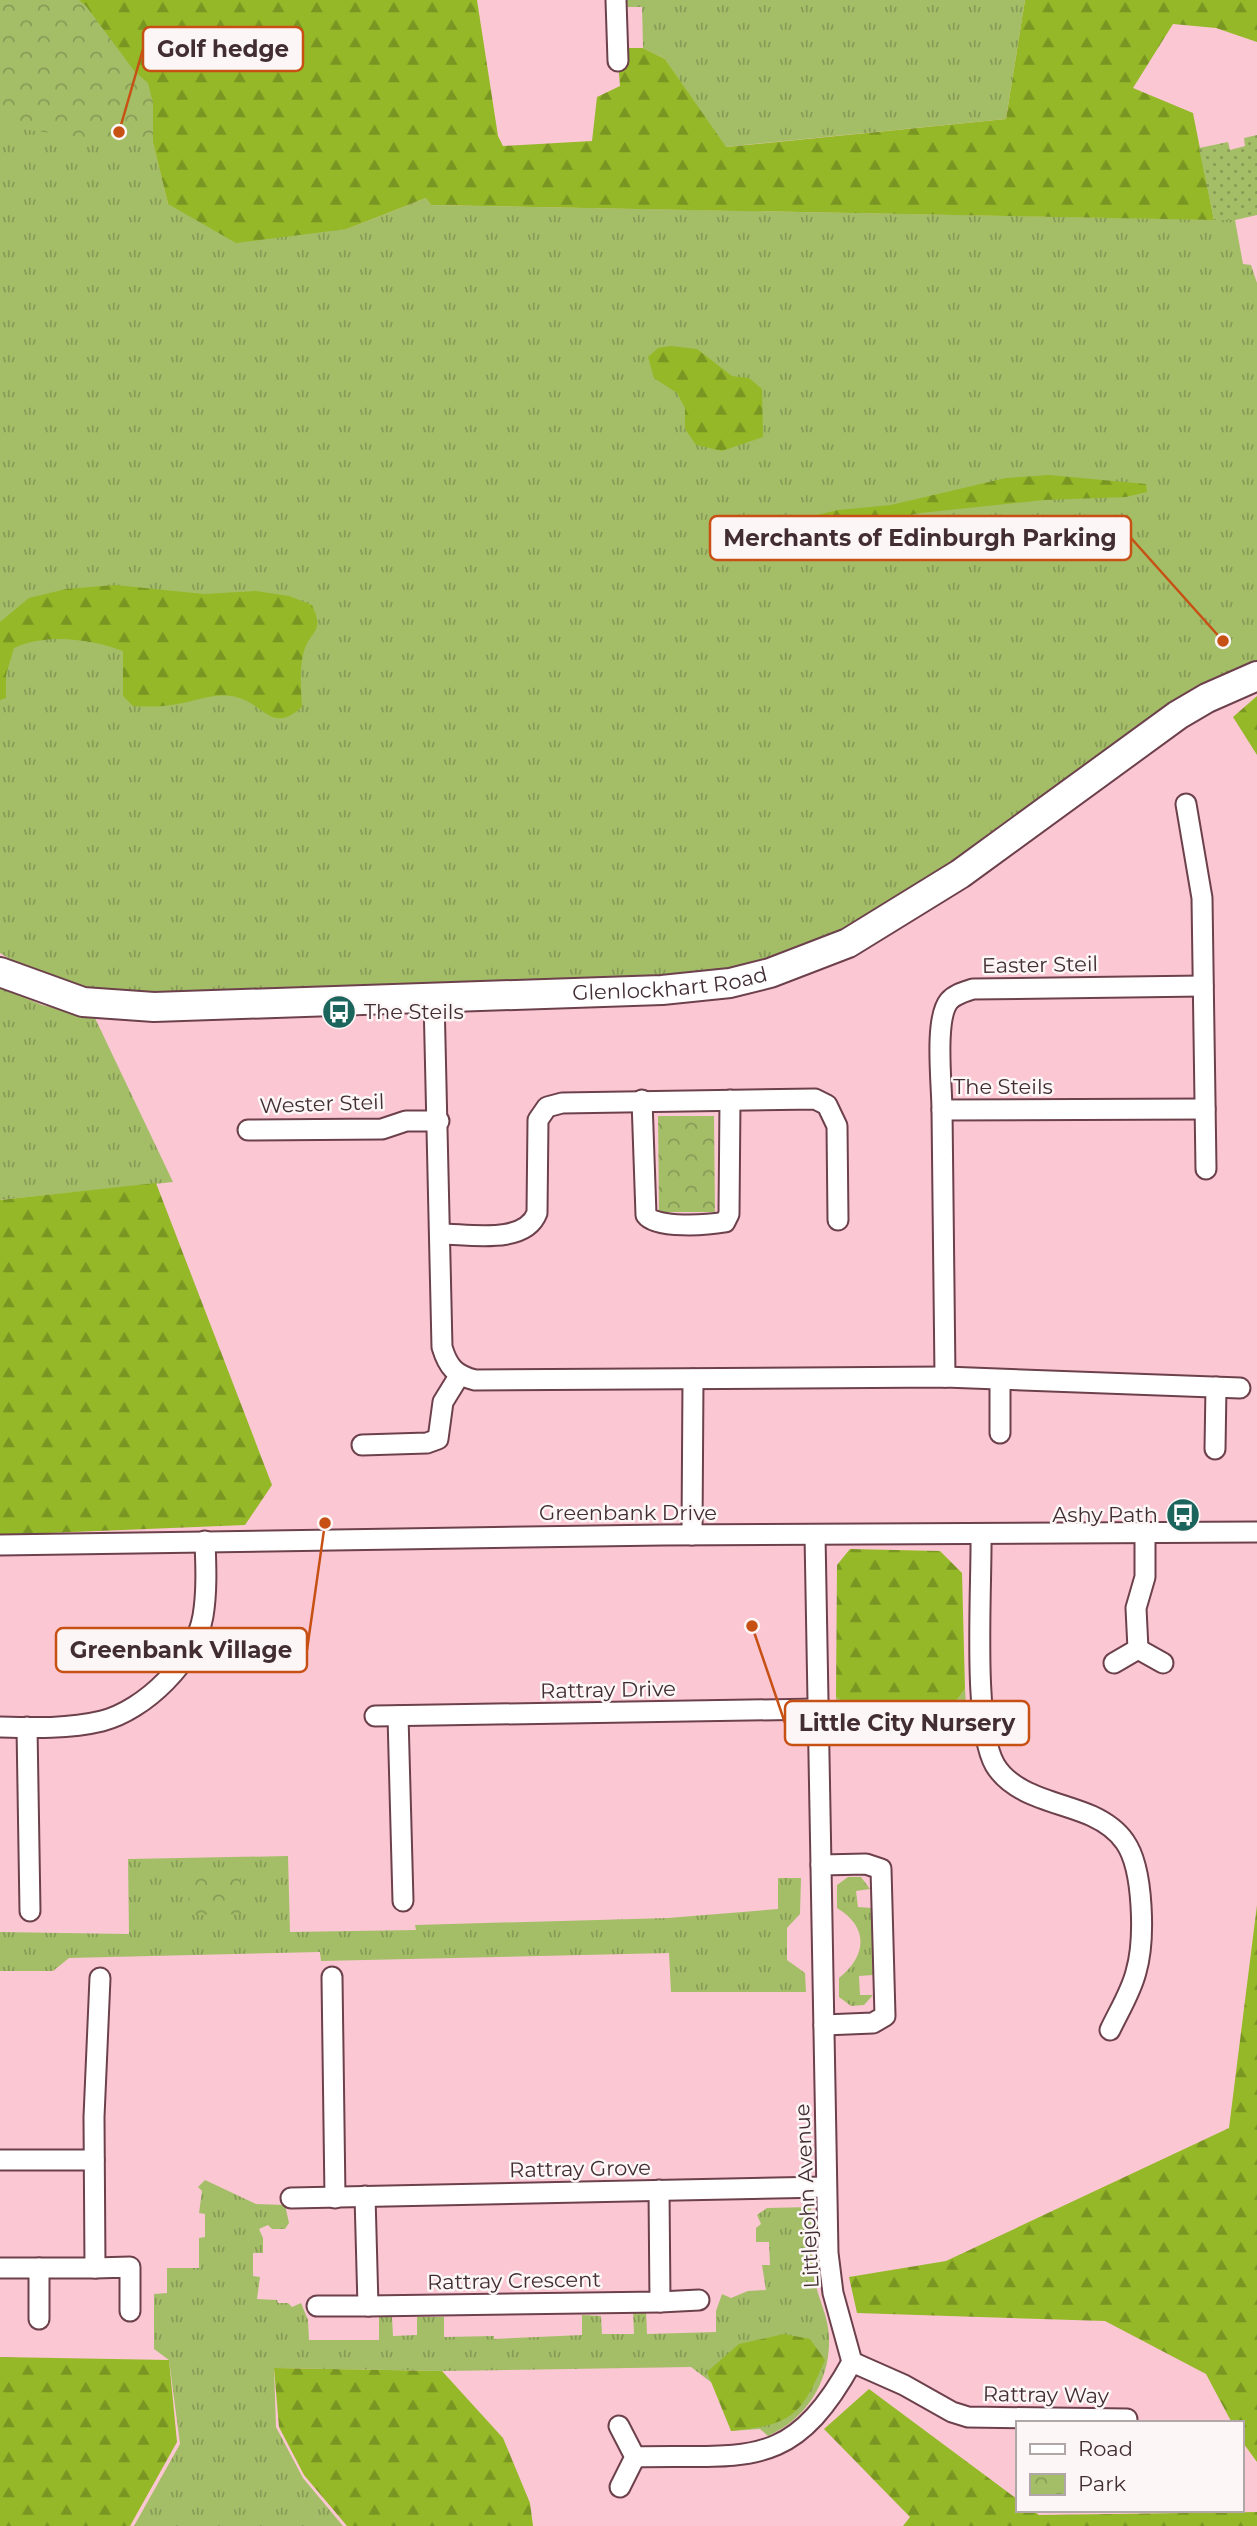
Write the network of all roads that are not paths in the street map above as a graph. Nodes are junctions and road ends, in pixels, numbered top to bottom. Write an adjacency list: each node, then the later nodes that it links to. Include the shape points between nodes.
1 (616, 0): 2 (street)
2 (618, 61)
3 (1257, 676): 7 (street, Glenlockhart Road, via 1178,715 960,874 820,956 730,983)
4 (1186, 804): 6 (street, via 1202,898)
5 (0, 972): 7 (street, Glenlockhart Road, via 63,997 154,1007)
6 (1203, 986): 10 (street); 11 (street, Easter Steil, via 973,989 958,994 948,1002 941,1022)
7 (434, 998): 12 (street)
8 (642, 1100): 9 (street); 9 (street, via 646,1215 659,1224 725,1222 729,1214); 16 (street, via 547,1107 538,1120 535,1137 534,1222 513,1233)
9 (730, 1100): 15 (street, via 815,1099 827,1105 837,1126)
10 (1205, 1109): 11 (street, The Steils); 14 (street)
11 (942, 1110): 18 (street, The Steils)
12 (439, 1121): 13 (street, Wester Steil, via 406,1121 382,1129); 16 (street)
13 (248, 1130)
14 (1206, 1168)
15 (838, 1220)
16 (441, 1234): 17 (street, via 442,1347 447,1364)
17 (459, 1376): 19 (street, via 475,1380); 24 (street, via 443,1402 438,1439)
18 (944, 1377): 19 (street); 20 (street)
19 (693, 1379): 29 (street)
20 (1000, 1380): 21 (street); 23 (street)
21 (1216, 1387): 22 (street); 25 (street)
22 (1240, 1388)
23 (1000, 1433)
24 (362, 1445)
25 (1215, 1449)
26 (1257, 1532): 27 (street, Greenbank Drive)
27 (1145, 1533): 28 (street, Greenbank Drive); 33 (street, via 1145,1577 1136,1608)
28 (981, 1534): 30 (street, Greenbank Drive); 47 (street, via 982,1720 992,1759 1010,1782 1105,1822 1125,1841 1135,1865 1140,1956)
29 (692, 1535): 30 (street, Greenbank Drive); 31 (street, Greenbank Drive)
30 (815, 1535): 36 (street, Littlejohn Avenue)
31 (205, 1541): 32 (street, Greenbank Drive); 40 (street, via 203,1619 193,1643 164,1680 126,1712 103,1721)
32 (0, 1545)
33 (1138, 1649): 34 (street); 35 (street)
34 (1115, 1663)
35 (1163, 1663)
36 (818, 1709): 38 (street, Rattray Drive); 41 (street, Littlejohn Avenue)
37 (375, 1716): 38 (street, Rattray Drive)
38 (398, 1716): 42 (street)
39 (0, 1727): 40 (street)
40 (27, 1727): 43 (street)
41 (821, 1865): 46 (street, Littlejohn Avenue); 46 (street, via 866,1864 881,1869 885,2015 873,2023)
42 (403, 1901)
43 (30, 1911)
44 (332, 1977): 54 (street)
45 (100, 1978): 49 (street)
46 (824, 2025): 50 (street, Littlejohn Avenue)
47 (1110, 2030)
48 (0, 2160): 49 (street)
49 (94, 2160): 57 (street)
50 (826, 2187): 51 (street, Rattray Grove); 64 (street, Littlejohn Avenue, via 829,2273)
51 (659, 2190): 52 (street, Rattray Grove); 59 (street)
52 (365, 2196): 54 (street, Rattray Grove); 61 (street)
53 (291, 2198): 54 (street, Rattray Grove)
54 (335, 2198)
55 (0, 2268): 56 (street)
56 (38, 2268): 57 (street); 63 (street)
57 (95, 2268): 62 (street, via 130,2267)
58 (699, 2300): 59 (street, Rattray Crescent)
59 (660, 2302): 61 (street, Rattray Crescent)
60 (317, 2306): 61 (street, Rattray Crescent)
61 (368, 2306)
62 (130, 2311)
63 (39, 2319)
64 (852, 2362): 65 (street, Rattray Way, via 968,2417); 67 (street, via 815,2420 778,2446 752,2454)
65 (1127, 2419)
66 (618, 2426): 67 (street)
67 (635, 2457): 68 (street)
68 (620, 2487)

